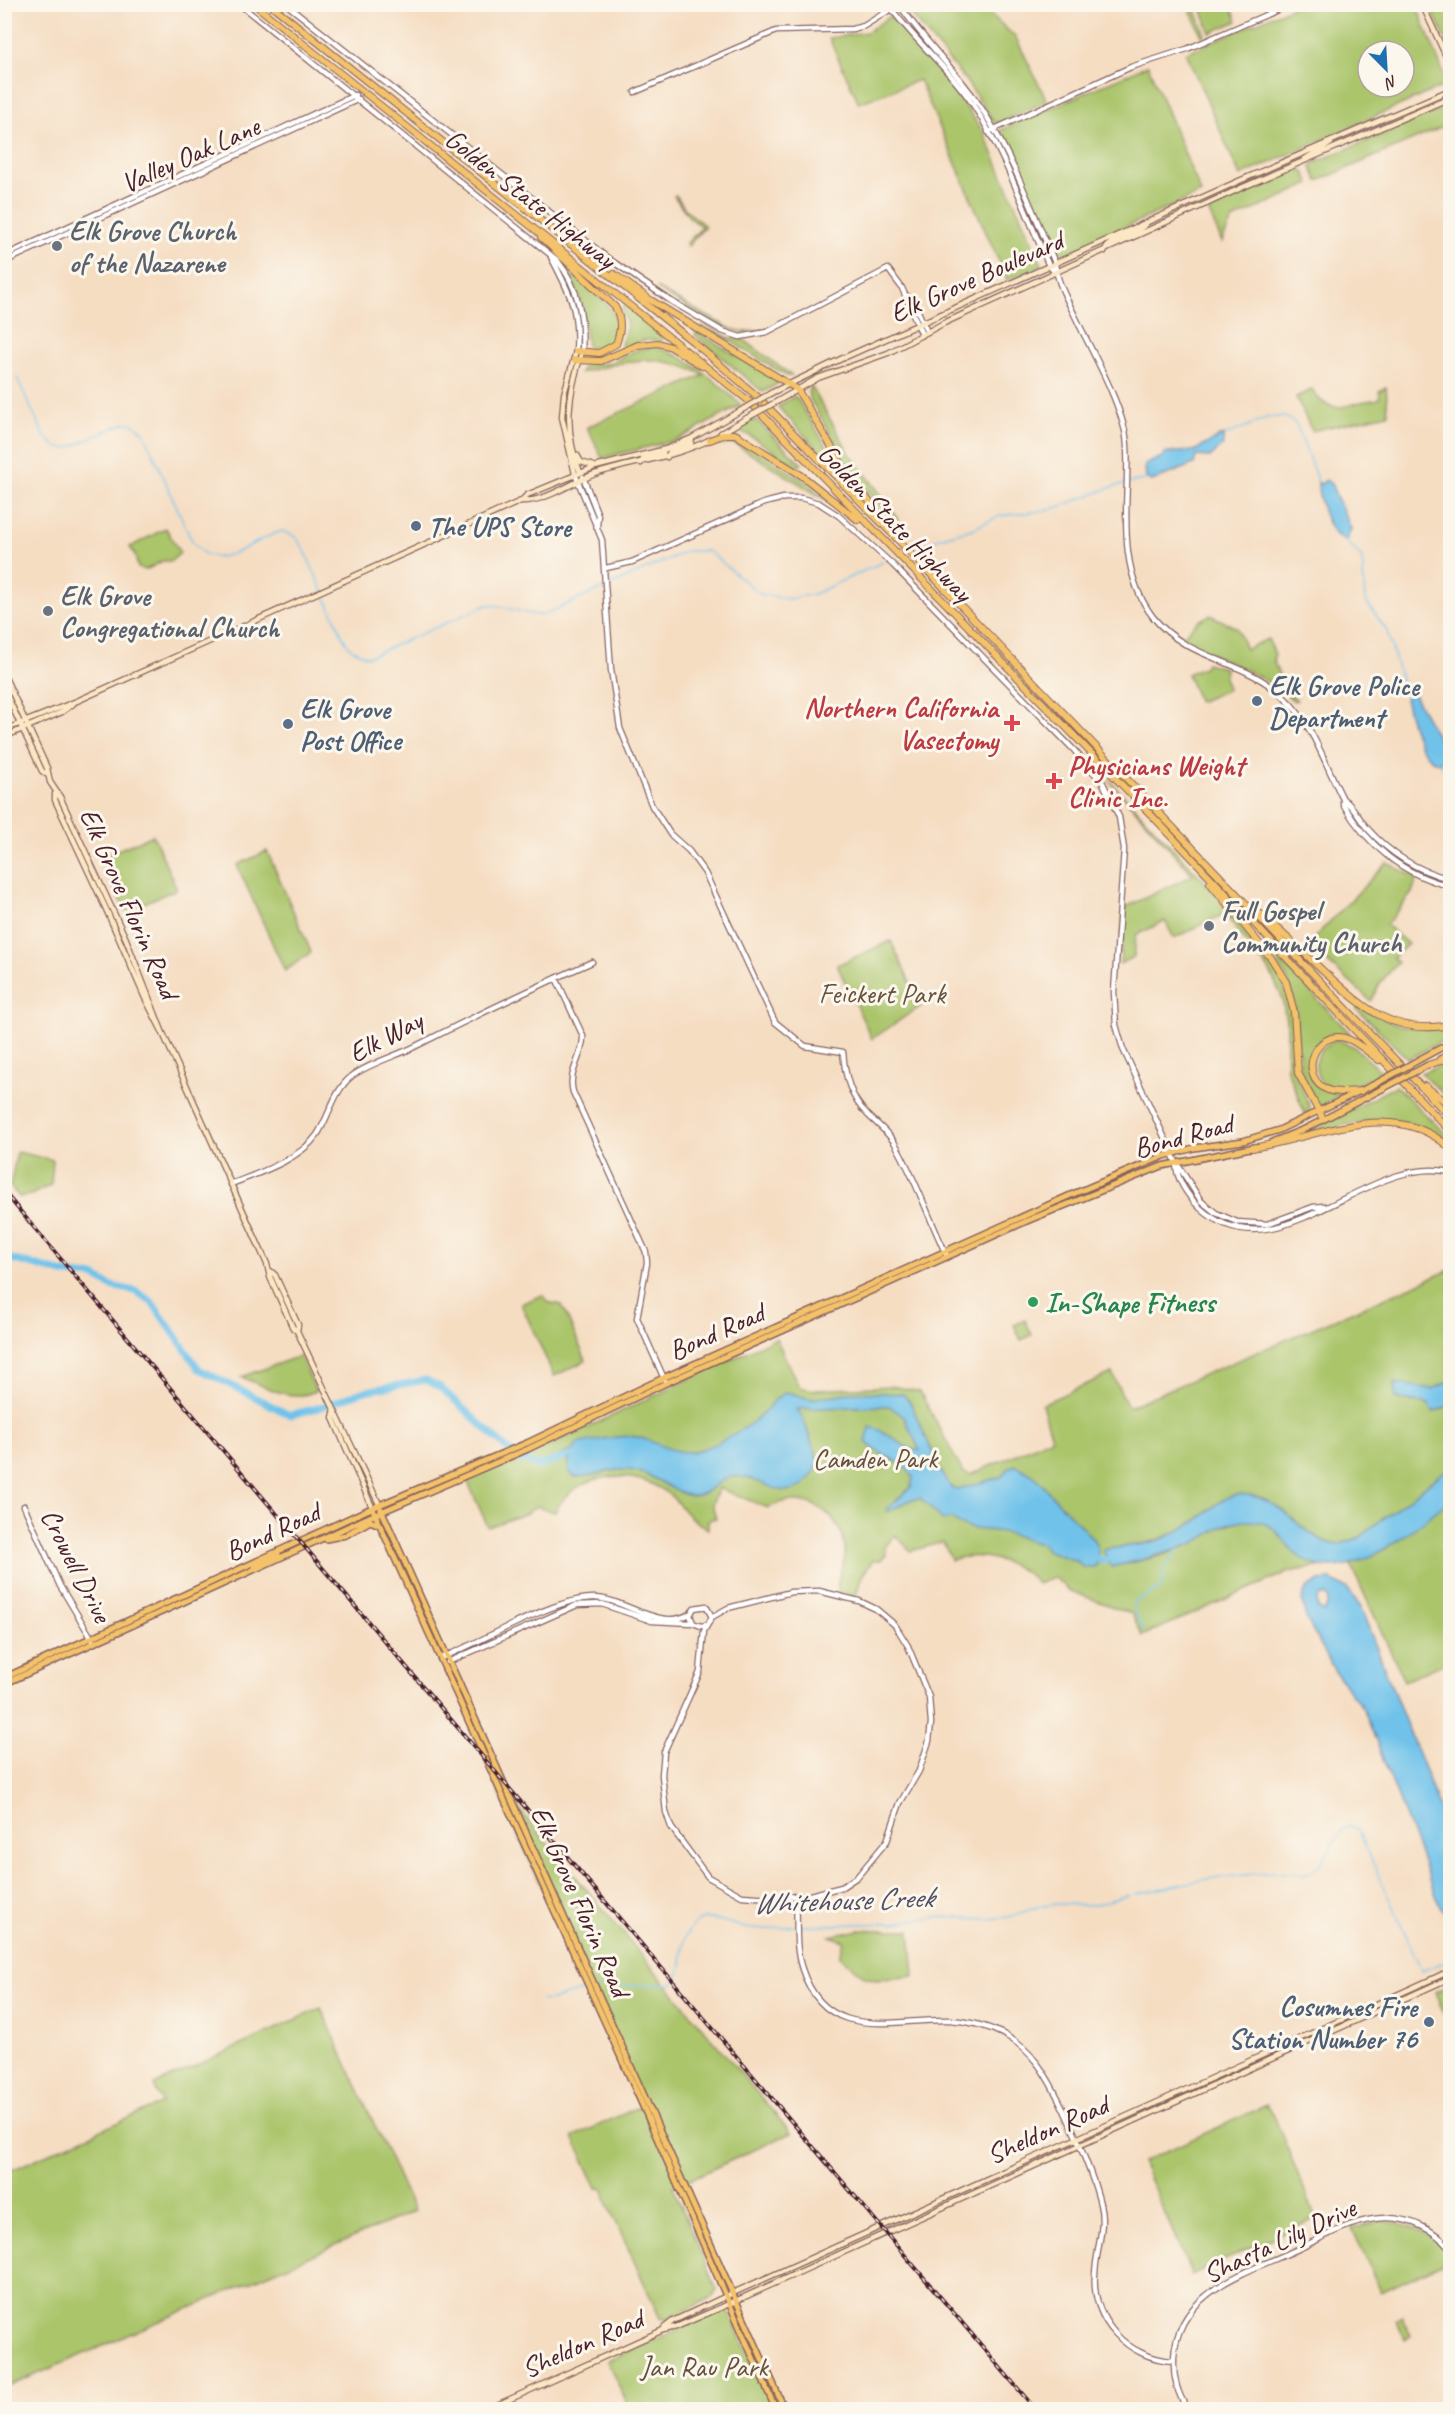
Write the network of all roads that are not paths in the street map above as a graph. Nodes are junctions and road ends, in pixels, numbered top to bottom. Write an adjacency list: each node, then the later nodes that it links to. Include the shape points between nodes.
1 (239, 4): 12 (street)
2 (254, 4): 21 (highway, Golden State Highway)
3 (270, 4): 23 (highway, Golden State Highway)
4 (286, 4): 33 (street, via 609,259 727,333 744,337 767,332 888,270)
5 (899, 4): 8 (street); 14 (street, via 952,69)
6 (1291, 4): 14 (street, via 1186,50 1131,67)
7 (1422, 4): 9 (main road)
8 (890, 7): 11 (street, via 864,26 852,29 776,31); 14 (street, via 951,76)
9 (1450, 65)
10 (1450, 90): 15 (main road, Elk Grove Boulevard)
11 (635, 92)
12 (357, 97): 16 (street, Valley Oak Lane); 17 (street, Valley Oak Lane); 25 (street)
13 (1450, 98): 19 (main road, Elk Grove Boulevard)
14 (991, 130): 28 (street); 29 (street)
15 (1332, 141): 18 (main road, Elk Grove Boulevard); 19 (main road)
16 (250, 143): 17 (street); 26 (street, Valley Oak Lane)
17 (253, 149): 27 (street, Valley Oak Lane)
18 (1300, 154): 20 (main road, via 1297,160); 22 (main road, Elk Grove Boulevard)
19 (1304, 161): 20 (main road, Elk Grove Boulevard)
20 (1263, 178): 24 (main road, Elk Grove Boulevard)
21 (510, 208): 37 (highway, via 620,315 616,344 599,353); 39 (highway, Golden State Highway)
22 (1146, 223): 24 (main road); 28 (main road, Elk Grove Boulevard)
23 (576, 248): 40 (highway, via 652,301); 55 (highway, Golden State Highway, via 758,398)
24 (1105, 251): 30 (main road, Elk Grove Boulevard)
25 (549, 255): 31 (street); 32 (street, via 563,268)
26 (4, 256)
27 (4, 262)
28 (1055, 263): 29 (main road, Elk Grove Boulevard); 30 (street)
29 (1049, 266): 30 (street); 34 (main road, Elk Grove Boulevard)
30 (1056, 273): 36 (main road, Elk Grove Boulevard); 64 (street, via 1122,422 1127,447 1126,542 1141,597 1154,617 1188,648 1256,677 1280,694 1318,741)
31 (564, 278): 32 (street); 37 (street, via 576,311)
32 (576, 294): 37 (street, via 582,322)
33 (906, 295): 34 (street, via 913,300); 35 (street)
34 (923, 322): 35 (main road, Elk Grove Boulevard); 36 (street)
35 (917, 325): 36 (street); 40 (main road, Elk Grove Boulevard)
36 (925, 334): 41 (main road, Elk Grove Boulevard)
37 (579, 351): 38 (main road)
38 (577, 360): 39 (highway, via 601,361 638,345 658,343); 42 (main road); 43 (main road)
39 (727, 382): 54 (highway, Golden State Highway)
40 (789, 383): 41 (highway); 44 (main road, Elk Grove Boulevard, bridge)
41 (797, 389): 45 (main road, Elk Grove Boulevard, bridge); 55 (highway, via 844,468)
42 (563, 401): 43 (main road); 51 (main road, via 562,423)
43 (568, 418): 46 (main road)
44 (692, 438): 47 (main road, Elk Grove Boulevard); 48 (main road, via 691,443)
45 (710, 440): 48 (main road, Elk Grove Boulevard); 54 (highway, via 731,433 751,442 801,475)
46 (571, 442): 50 (main road, via 581,462); 51 (main road)
47 (664, 450): 49 (main road); 50 (main road, Elk Grove Boulevard)
48 (667, 457): 49 (main road, Elk Grove Boulevard)
49 (641, 463): 52 (main road, Elk Grove Boulevard)
50 (595, 466): 51 (main road, Elk Grove Boulevard)
51 (578, 473): 52 (street); 53 (main road, Elk Grove Boulevard)
52 (580, 480): 53 (main road, Elk Grove Boulevard); 56 (street, via 597,526)
53 (521, 501): 59 (main road, Elk Grove Boulevard)
54 (877, 535): 65 (highway, Golden State Highway)
55 (902, 544): 66 (highway, Golden State Highway)
56 (606, 568): 85 (street, via 632,562 764,503 801,498 819,503 883,555 1093,771 1114,803 1124,849 1113,992 1118,1033); 94 (street, via 620,728 652,806 670,834 705,873 775,1022 805,1046 843,1052 852,1093 897,1147)
57 (4, 675): 60 (main road, Elk Grove Florin Road)
58 (4, 689): 60 (main road, Elk Grove Florin Road)
59 (77, 700): 60 (main road, Elk Grove Boulevard); 61 (main road, Elk Grove Boulevard, via 62,712)
60 (23, 722): 61 (main road, Elk Grove Florin Road); 62 (main road, Elk Grove Boulevard)
61 (26, 728): 63 (main road, Elk Grove Boulevard); 88 (main road, Elk Grove Florin Road, via 47,768 55,800)
62 (4, 730)
63 (4, 737)
64 (1343, 799): 67 (street, via 1398,856); 68 (street, via 1354,821 1386,855 1418,875)
65 (1198, 865): 75 (highway, Golden State Highway); 79 (highway, via 1286,982 1295,1020 1296,1068)
66 (1220, 876): 71 (highway, via 1371,1012 1417,1027); 76 (highway, Golden State Highway)
67 (1450, 879)
68 (1450, 886)
69 (592, 962): 70 (street, Elk Way)
70 (556, 978): 88 (street, Elk Way, via 354,1075 340,1090 307,1147); 95 (street, via 583,1036 572,1076 573,1092 646,1252 637,1314)
71 (1450, 1025)
72 (1450, 1043): 77 (main road, Bond Road, bridge)
73 (1450, 1056): 74 (highway)
74 (1428, 1065): 81 (main road, Bond Road, bridge)
75 (1391, 1068): 77 (highway, via 1346,1039 1337,1037 1321,1044 1311,1059 1319,1084 1336,1092); 82 (highway, Golden State Highway)
76 (1414, 1078): 78 (highway); 80 (highway, Golden State Highway)
77 (1361, 1090): 79 (main road, Bond Road)
78 (1450, 1105)
79 (1318, 1113): 81 (highway); 85 (main road, Bond Road, via 1263,1136)
80 (1450, 1117)
81 (1323, 1119): 83 (main road, Bond Road)
82 (1450, 1131)
83 (1252, 1148): 84 (highway, via 1380,1121 1420,1128); 86 (main road, Bond Road)
84 (1450, 1148)
85 (1172, 1154): 86 (street); 92 (main road, Bond Road)
86 (1176, 1162): 90 (street, via 1187,1192); 91 (street, via 1201,1201 1216,1213); 93 (main road, Bond Road)
87 (1450, 1172): 89 (street, via 1413,1171)
88 (231, 1184): 96 (main road, Elk Grove Florin Road, via 292,1328 297,1331)
89 (1324, 1206): 90 (street, via 1292,1222 1260,1230 1239,1228); 91 (street, via 1275,1222)
90 (1213, 1218): 91 (street)
91 (1242, 1223)
92 (995, 1229): 93 (main road); 94 (main road, Bond Road)
93 (980, 1242): 94 (main road, Bond Road)
94 (946, 1254): 95 (main road, Bond Road)
95 (664, 1380): 99 (main road, Bond Road, via 527,1446)
96 (334, 1413): 97 (main road, Elk Grove Florin Road); 98 (main road, Elk Grove Florin Road)
97 (338, 1430): 98 (main road); 102 (main road, Elk Grove Florin Road)
98 (351, 1443): 100 (main road, Elk Grove Florin Road)
99 (495, 1457): 100 (main road, Bond Road); 103 (main road, Bond Road)
100 (380, 1504): 102 (main road, Bond Road); 103 (main road, Elk Grove Florin Road)
101 (24, 1506): 123 (street, Crowell Drive, via 60,1586)
102 (372, 1508): 104 (main road, Elk Grove Florin Road); 107 (main road, Bond Road)
103 (382, 1511): 104 (main road, Bond Road); 112 (main road, Elk Grove Florin Road)
104 (375, 1514): 105 (main road, Elk Grove Florin Road); 106 (main road, Bond Road)
105 (380, 1525): 106 (main road, via 371,1521 346,1535); 110 (main road, Elk Grove Florin Road)
106 (321, 1539): 109 (main road, Bond Road)
107 (285, 1547): 108 (main road, Bond Road); 109 (main road)
108 (250, 1564): 111 (main road); 113 (main road, Bond Road)
109 (253, 1571): 111 (main road, Bond Road)
110 (408, 1586): 112 (main road); 114 (main road, Elk Grove Florin Road)
111 (215, 1588): 118 (main road, Bond Road)
112 (420, 1595): 120 (main road, Elk Grove Florin Road)
113 (183, 1596): 118 (main road); 123 (main road, Bond Road)
114 (418, 1606): 120 (main road); 125 (main road, Elk Grove Florin Road)
115 (728, 1608): 116 (street); 119 (street); 130 (street, via 805,1590 832,1593 868,1605 891,1621 904,1638 929,1697 929,1741 882,1849 857,1877 842,1887 822,1894)
116 (709, 1609): 117 (street, via 699,1605); 119 (street)
117 (691, 1613): 121 (street); 125 (street, via 666,1618 609,1600 579,1599)
118 (152, 1617): 123 (main road, Bond Road)
119 (712, 1617): 122 (street)
120 (433, 1624): 125 (main road, Elk Grove Florin Road)
121 (695, 1624): 122 (street); 124 (street); 125 (street, via 660,1622 612,1605 585,1604 559,1611)
122 (707, 1624): 124 (street)
123 (93, 1640): 126 (main road, Bond Road); 127 (main road, Bond Road)
124 (703, 1642): 130 (street, via 700,1672 664,1752 662,1775 669,1822 702,1869 721,1886 750,1898)
125 (445, 1660): 128 (main road, Elk Grove Florin Road); 129 (main road, Elk Grove Florin Road)
126 (4, 1678)
127 (4, 1684)
128 (507, 1805): 129 (main road); 134 (main road, Elk Grove Florin Road)
129 (521, 1820): 135 (main road, Elk Grove Florin Road)
130 (796, 1896): 136 (street, via 802,1968 824,2003 861,2023 959,2021 1013,2040 1046,2076)
131 (1450, 1971): 133 (main road, Sheldon Road)
132 (1450, 1978): 133 (main road)
133 (1388, 2003): 136 (main road, Sheldon Road); 136 (main road, Sheldon Road, via 1367,2009)
134 (626, 2070): 135 (main road); 137 (main road, Elk Grove Florin Road)
135 (638, 2080): 138 (main road, Elk Grove Florin Road)
136 (1076, 2142): 140 (main road, Sheldon Road); 141 (main road, Sheldon Road); 147 (street, via 1102,2209 1094,2279 1100,2310 1112,2331 1131,2348 1150,2357)
137 (681, 2194): 138 (main road); 143 (main road, Elk Grove Florin Road)
138 (691, 2200): 142 (main road, Elk Grove Florin Road)
139 (1450, 2248): 147 (street, Shasta Lily Drive, via 1433,2232 1409,2221 1379,2218 1352,2225 1221,2284 1207,2294 1183,2324)
140 (825, 2251): 141 (main road); 142 (main road, Sheldon Road)
141 (798, 2271): 144 (main road, Sheldon Road)
142 (733, 2292): 143 (main road, Sheldon Road); 144 (main road, Elk Grove Florin Road)
143 (725, 2296): 145 (main road, Elk Grove Florin Road); 146 (main road, Sheldon Road, via 673,2321)
144 (736, 2300): 145 (main road, Sheldon Road); 150 (main road, Elk Grove Florin Road)
145 (728, 2304): 146 (main road, Sheldon Road); 149 (main road, Elk Grove Florin Road)
146 (663, 2330): 148 (main road, Sheldon Road)
147 (1174, 2361): 151 (street, Shasta Lily Drive, via 1175,2384)
148 (486, 2409)
149 (776, 2409)
150 (785, 2409)
151 (1188, 2409)

